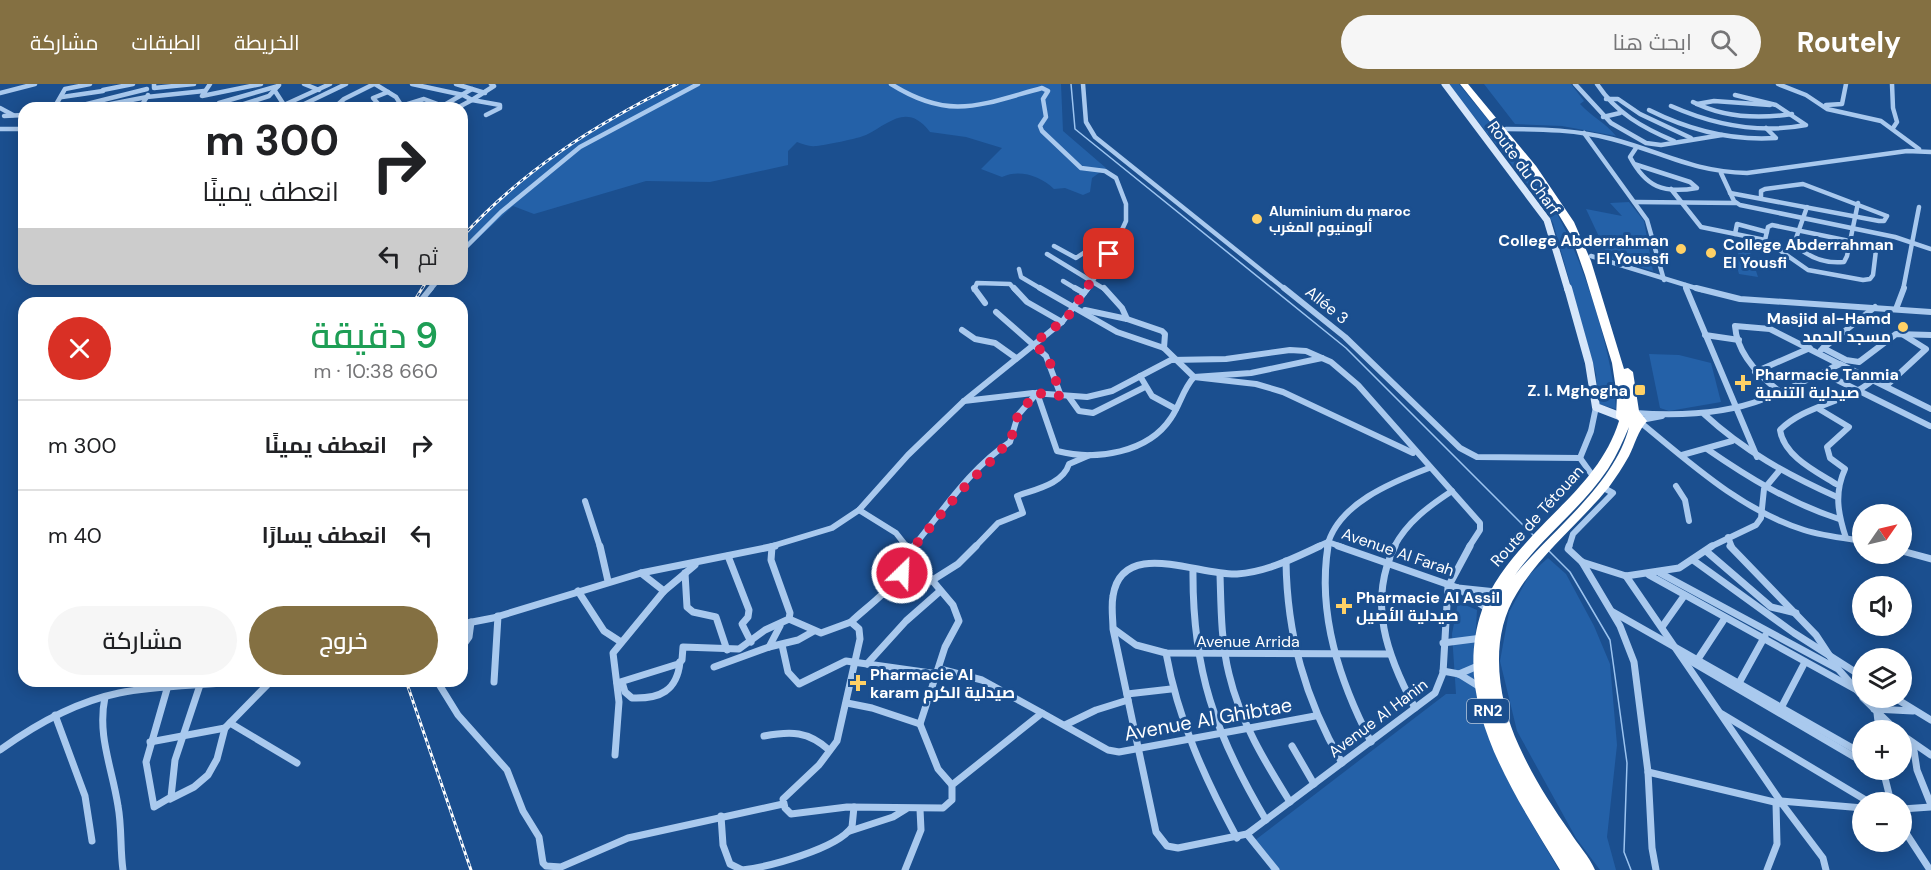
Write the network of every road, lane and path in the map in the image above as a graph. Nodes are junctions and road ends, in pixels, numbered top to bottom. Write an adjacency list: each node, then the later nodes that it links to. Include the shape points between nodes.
1 (34, 84): 35 (street)
2 (90, 84): 40 (street, via 65,89)
3 (101, 84): 37 (street)
4 (133, 84): 37 (street)
5 (194, 84): 28 (street)
6 (210, 84): 32 (street)
7 (261, 84): 26 (street)
8 (304, 84): 31 (street)
9 (330, 84): 31 (street)
10 (346, 84): 53 (street)
11 (375, 84): 34 (street); 54 (street)
12 (412, 84): 38 (street)
13 (456, 84): 30 (street)
14 (491, 84): 36 (street, via 494,86)
15 (698, 84): 114 (street, via 580,147)
16 (891, 84): 119 (street, via 918,99 960,110 1042,88 1047,90 1042,99 1046,117 1040,126 1042,130 1081,168 1105,171 1116,178 1126,204 1124,229)
17 (1083, 84): 176 (street, Allée 3, via 1086,122 1095,136 1345,337 1460,448 1477,457)
18 (1445, 84): 162 (street, Route du Charf, via 1551,228 1590,366)
19 (1464, 84): 168 (highway, Route de Tétouan / RN2, via 1569,222 1583,255)
20 (1470, 84): 82 (highway, Route de Tétouan / RN2)
21 (1575, 84): 76 (street)
22 (1598, 84): 42 (street)
23 (1778, 84): 61 (street, via 1803,93)
24 (1846, 84): 61 (street, via 1842,105)
25 (1892, 84): 79 (street, via 1897,122)
26 (254, 85): 32 (street, via 202,96)
27 (279, 85): 33 (street); 49 (street)
28 (154, 86): 29 (street); 41 (street)
29 (147, 87): 37 (street)
30 (472, 89): 36 (street); 38 (street)
31 (319, 90): 52 (street)
32 (204, 91): 41 (street)
33 (275, 91): 50 (street); 51 (street)
34 (388, 92): 55 (street, via 373,98); 56 (street)
35 (0, 93)
36 (485, 93): 43 (street)
37 (104, 94): 40 (street); 45 (street); 46 (street)
38 (463, 95): 43 (street); 59 (street)
39 (1735, 95): 63 (street)
40 (62, 97): 44 (street)
41 (147, 97): 47 (street); 48 (street)
42 (1606, 99): 68 (street); 86 (street, via 1618,99 1640,114)
43 (472, 100): 60 (street); 73 (street, via 500,105)
44 (59, 102)
45 (95, 102)
46 (105, 102)
47 (124, 102)
48 (144, 102)
49 (222, 102)
50 (250, 102)
51 (282, 102)
52 (294, 102)
53 (308, 102)
54 (341, 102)
55 (377, 102)
56 (399, 102)
57 (415, 102): 58 (street)
58 (430, 102)
59 (450, 102)
60 (468, 102)
61 (1816, 104): 79 (street, via 1876,119)
62 (1738, 105): 63 (street); 65 (street, via 1712,100 1695,103); 75 (street)
63 (1776, 105): 70 (street)
64 (1671, 106): 69 (street)
65 (1703, 107): 69 (street); 75 (street)
66 (0, 108): 71 (street)
67 (1650, 110): 84 (street, via 1676,123)
68 (1620, 113): 76 (street); 87 (street)
69 (1687, 114): 77 (street)
70 (1792, 114): 75 (street); 78 (street, via 1806,125)
71 (13, 115): 72 (street); 74 (street)
72 (18, 115)
73 (486, 115)
74 (4, 116)
75 (1744, 116): 77 (street)
76 (1603, 117): 85 (street)
77 (1749, 127): 78 (street)
78 (1766, 128): 84 (street, via 1776,138)
79 (1893, 128): 90 (street)
80 (0, 129): 81 (street)
81 (18, 129)
82 (1506, 129): 83 (street); 118 (highway, Route de Tétouan / RN2, via 1563,202)
83 (1584, 133): 88 (street); 98 (street)
84 (1722, 135): 86 (street)
85 (1635, 136): 87 (street, via 1658,145); 88 (street)
86 (1692, 138): 87 (street)
87 (1674, 141)
88 (1621, 142): 89 (street)
89 (1636, 148): 92 (street, via 1630,157); 93 (street, via 1678,165)
90 (1921, 150): 91 (street); 93 (street)
91 (1931, 152)
92 (1634, 164): 94 (street, via 1649,186); 94 (street, via 1697,186)
93 (1721, 173): 95 (street)
94 (1671, 189): 99 (street)
95 (1730, 193): 97 (street); 100 (street)
96 (1835, 195): 97 (street, via 1800,184 1765,189); 101 (street); 104 (street)
97 (1761, 198): 102 (street)
98 (1635, 202): 99 (street); 122 (street, via 1647,220)
99 (1682, 203): 100 (street); 110 (street, via 1698,226)
100 (1736, 203): 106 (street)
101 (1858, 203): 105 (street); 105 (street, via 1887,216 1882,222)
102 (1807, 207): 104 (street); 106 (street)
103 (1919, 207): 113 (street)
104 (1830, 211): 105 (street)
105 (1857, 216): 107 (street)
106 (1804, 218): 107 (street); 108 (street)
107 (1854, 228): 112 (street); 113 (street)
108 (1800, 230): 109 (street, via 1772,225); 112 (street); 112 (street, via 1794,244 1809,256 1825,261 1844,262)
109 (1767, 232): 110 (street, via 1737,224); 111 (street)
110 (1735, 234): 111 (street)
111 (1765, 240): 112 (street, via 1808,270 1870,279 1876,249)
112 (1851, 241)
113 (1912, 243): 116 (street); 131 (street, via 1906,282)
114 (468, 244)
115 (1054, 246): 119 (street, via 1076,258 1092,252)
116 (1931, 249)
117 (1047, 254): 121 (street)
118 (1591, 256): 122 (street); 168 (highway, Route de Tétouan / RN2, via 1626,364)
119 (1103, 263): 121 (street)
120 (1019, 269): 130 (street, via 1020,277)
121 (1092, 279): 126 (street); 134 (street, via 1117,300)
122 (1664, 279): 125 (street)
123 (1063, 281): 126 (street)
124 (434, 285): 127 (street)
125 (1685, 285): 129 (street, via 1760,302); 138 (street)
126 (1084, 293): 130 (street)
127 (424, 297)
128 (985, 303): 135 (street, via 974,289 977,283 1010,284 1027,302)
129 (1875, 307): 131 (street); 144 (street)
130 (1076, 308): 134 (street); 135 (street); 142 (street, via 1117,332)
131 (1896, 309): 133 (street)
132 (996, 312): 141 (street)
133 (1931, 312)
134 (1128, 319): 142 (street, via 1162,331)
135 (1062, 322): 141 (street)
136 (962, 330): 145 (street, via 973,338 995,343)
137 (1899, 333): 139 (street); 144 (street, via 1859,362); 154 (street, via 1926,349)
138 (1705, 335): 140 (street); 163 (street)
139 (1931, 335)
140 (1738, 340): 143 (street, via 1734,328 1770,328); 149 (street)
141 (1034, 343): 145 (street); 159 (street, via 1049,360)
142 (1164, 348): 147 (street)
143 (1810, 348): 144 (street); 149 (street)
144 (1821, 350): 148 (street)
145 (1016, 358): 161 (street)
146 (1323, 358): 147 (street, via 1295,350); 152 (street, via 1251,373); 173 (street, Avenue Al Hanin, via 1366,393)
147 (1177, 359): 151 (street); 152 (street)
148 (1840, 364): 150 (street); 153 (street)
149 (1755, 372): 156 (street)
150 (1823, 373): 156 (street); 157 (street)
151 (1140, 376): 155 (street); 160 (street, via 1104,393)
152 (1194, 377): 164 (street); 173 (street, via 1256,384 1283,392)
153 (1873, 380): 154 (street); 157 (street)
154 (1886, 386): 166 (street)
155 (1144, 387): 160 (street, via 1088,414 1079,411); 164 (street)
156 (1779, 392): 163 (street)
157 (1859, 392): 165 (street); 169 (street)
158 (1036, 393): 159 (street); 161 (street); 172 (street, via 1056,449); 197 (street, via 1018,415 1010,442 961,489)
159 (1061, 396): 160 (street)
160 (1069, 397)
161 (964, 401): 186 (street)
162 (1596, 407): 168 (street); 176 (street)
163 (1736, 407): 167 (street); 175 (street)
164 (1176, 409): 172 (street, via 1161,431 1146,442 1120,453)
165 (1819, 409): 180 (street, via 1849,427 1827,447 1830,458 1845,469); 180 (street, via 1782,427 1779,434 1796,457)
166 (1931, 409)
167 (1704, 414): 168 (street); 170 (street)
168 (1632, 418): 174 (street); 179 (highway, Route de Tétouan / RN2, via 1623,459)
169 (1930, 426)
170 (1732, 441): 171 (street); 175 (street)
171 (1707, 449): 174 (street); 182 (street)
172 (1094, 454): 214 (street, via 1069,464 1060,479 1017,496 1023,513 998,523 958,564)
173 (1417, 454): 177 (street, Avenue Al Hanin)
174 (1682, 456): 187 (street)
175 (1757, 457): 178 (street)
176 (1580, 458): 179 (street)
177 (1429, 468): 183 (street, Avenue Al Hanin); 193 (street, via 1400,478 1364,501 1343,520)
178 (1779, 471): 182 (street); 184 (street)
179 (1598, 483): 195 (highway, Route de Tétouan / RN2); 203 (street, via 1613,493 1568,544 1570,554)
180 (1836, 484): 184 (street)
181 (1676, 486): 189 (street, via 1685,500)
182 (1764, 489): 187 (street); 188 (street, via 1803,509)
183 (1452, 491): 204 (street, via 1410,521); 215 (street, Avenue Al Hanin, via 1481,526)
184 (1837, 496): 188 (street)
185 (585, 501): 213 (street)
186 (859, 510): 194 (street, via 824,532); 197 (street, via 900,537)
187 (1762, 510): 190 (street, via 1760,521 1752,528); 191 (street, via 1803,529)
188 (1839, 519): 191 (street)
189 (1689, 521)
190 (1728, 537): 196 (street); 224 (street, via 1743,560)
191 (1846, 538): 192 (street)
192 (1852, 539)
193 (1328, 542): 202 (street); 204 (street, Avenue Al Farah); 251 (street, via 1326,596)
194 (772, 547): 199 (street); 227 (street, via 771,560)
195 (1536, 550): 220 (highway, Route de Tétouan / RN2); 331 (highway, Route de Tétouan / RN2, via 1495,627 1494,686 1505,730)
196 (1706, 551): 201 (street); 224 (street, via 1772,607)
197 (910, 553): 214 (street); 229 (street, via 902,573)
198 (1912, 554): 200 (street)
199 (728, 556): 205 (street); 240 (street, via 749,610 742,624)
200 (1931, 559)
201 (1693, 560): 209 (street); 252 (street)
202 (1286, 561): 210 (street); 248 (street)
203 (1582, 562): 212 (street); 223 (street)
204 (1385, 563): 215 (street, Avenue Al Farah); 249 (street, via 1382,625)
205 (695, 564): 207 (street); 208 (street)
206 (1193, 569): 210 (street); 233 (street, via 1149,562 1123,572 1113,589); 250 (street)
207 (641, 573): 213 (street); 218 (street)
208 (685, 573): 218 (street); 245 (street, via 687,606 693,612 716,617)
209 (1660, 573): 211 (street); 235 (street)
210 (1220, 574): 247 (street)
211 (1648, 575): 212 (street); 221 (street)
212 (1626, 576): 232 (street)
213 (608, 581): 217 (street)
214 (931, 581): 219 (street)
215 (1449, 585): 216 (street, Avenue Al Farah); 241 (street, Avenue Al Hanin)
216 (1458, 588): 220 (street, Avenue Al Farah); 222 (street, Avenue Al Farah)
217 (578, 591): 225 (street); 239 (street, via 604,630)
218 (664, 591): 239 (street)
219 (939, 591): 258 (street); 263 (street, via 957,611 959,621 945,646)
220 (1497, 592): 222 (highway, Route de Tétouan / RN2)
221 (1684, 596): 226 (street); 232 (street)
222 (1489, 610): 237 (highway, Route de Tétouan / RN2)
223 (1613, 612): 244 (street); 315 (street, via 1634,662)
224 (1796, 613): 252 (street)
225 (498, 616): 228 (street); 266 (street)
226 (1725, 618): 238 (street); 254 (street)
227 (789, 619): 231 (street); 234 (street)
228 (471, 622): 230 (street); 236 (street)
229 (851, 622): 234 (street, via 826,633); 257 (street, via 860,632)
230 (468, 623)
231 (780, 626): 240 (street, via 765,630); 243 (street)
232 (1662, 627): 244 (street)
233 (1113, 629): 246 (street, Avenue Arrida, via 1136,645); 279 (street)
234 (814, 631): 242 (street, via 798,642)
235 (1767, 632): 238 (street); 261 (street)
236 (468, 638)
237 (1482, 638): 241 (street); 259 (highway, Route de Tétouan / RN2)
238 (1763, 639): 256 (street); 268 (street)
239 (621, 642): 267 (street, via 613,653)
240 (751, 642): 245 (street)
241 (1443, 643): 264 (street, Avenue Al Hanin)
242 (782, 645): 243 (street); 257 (street, Avenue Al Ghibtae, via 789,674 796,683 805,683 840,662)
243 (769, 647): 260 (street)
244 (1677, 647): 253 (street); 254 (street)
245 (727, 650): 255 (street, via 683,647)
246 (1166, 653): 250 (street, Avenue Arrida); 276 (street)
247 (1225, 654): 248 (street, Avenue Arrida); 250 (street, Avenue Arrida); 297 (street, via 1234,691)
248 (1293, 654): 251 (street, Avenue Arrida); 290 (street)
249 (1389, 654): 251 (street, Avenue Arrida); 281 (street)
250 (1196, 655): 299 (street)
251 (1333, 655): 303 (street)
252 (1829, 655): 261 (street); 262 (street)
253 (1684, 658): 284 (street); 287 (street)
254 (1698, 659): 268 (street)
255 (680, 662): 267 (street); 267 (street, via 678,680 666,693 632,698)
256 (1805, 663): 274 (street); 284 (street)
257 (856, 664): 258 (street, Avenue Al Ghibtae); 280 (street)
258 (867, 664): 263 (street, Avenue Al Ghibtae)
259 (1481, 664): 265 (street); 277 (highway, Route de Tétouan / RN2)
260 (714, 667)
261 (1839, 670): 269 (street)
262 (1852, 670)
263 (939, 671): 288 (street, Avenue Al Ghibtae, via 982,680); 294 (street)
264 (1443, 671): 265 (street); 281 (street, Avenue Al Hanin, via 1438,690)
265 (1459, 674): 277 (street)
266 (494, 682)
267 (619, 683): 310 (street)
268 (1739, 683): 284 (street)
269 (1852, 685)
270 (184, 687): 275 (street)
271 (199, 687): 298 (street)
272 (265, 687): 295 (street)
273 (441, 687): 330 (street, via 458,715 507,770 523,811 539,837 546,866 561,867 628,838)
274 (1852, 687)
275 (167, 689): 278 (street); 301 (street)
276 (1171, 689): 279 (street); 302 (street)
277 (1483, 689): 329 (highway, Route de Tétouan / RN2, via 1494,733)
278 (105, 697): 289 (street); 339 (street, via 100,723 102,745 116,793)
279 (1128, 697): 296 (street); 307 (street)
280 (847, 703): 294 (street); 309 (street, via 836,742)
281 (1415, 708): 303 (street, Avenue Al Hanin)
282 (1873, 708): 285 (street)
283 (1910, 708): 286 (street)
284 (1780, 710): 306 (street); 311 (street)
285 (1876, 711): 286 (street); 291 (street); 292 (street)
286 (1915, 711): 293 (street)
287 (1719, 712): 318 (street); 321 (street)
288 (1042, 713): 296 (street, Avenue Al Ghibtae); 317 (street)
289 (55, 715): 308 (street); 336 (street, via 85,796)
290 (1315, 716): 297 (street, Avenue Al Ghibtae); 314 (street)
291 (1877, 720)
292 (1885, 720)
293 (1931, 720)
294 (920, 724): 317 (street, via 938,768)
295 (227, 725): 298 (street); 313 (street); 319 (street, via 220,738 217,759 198,786)
296 (1065, 725): 307 (street, Avenue Al Ghibtae, via 1108,750)
297 (1250, 730): 299 (street, Avenue Al Ghibtae); 320 (street)
298 (183, 735): 301 (street); 319 (street)
299 (1220, 735): 302 (street, Avenue Al Ghibtae); 332 (street)
300 (764, 736): 309 (street, via 804,732)
301 (150, 741): 319 (street, via 146,768 154,807)
302 (1189, 741): 307 (street, Avenue Al Ghibtae); 335 (street)
303 (1371, 742): 314 (street, Avenue Al Hanin)
304 (1913, 744): 312 (street); 323 (street, via 1917,770)
305 (1292, 746): 316 (street)
306 (1852, 748)
307 (1139, 749): 335 (street, Avenue Al Hanin, via 1162,843 1173,848)
308 (0, 750)
309 (829, 750): 322 (street, via 813,774)
310 (615, 755)
311 (1852, 755)
312 (1931, 755)
313 (297, 763)
314 (1342, 763): 316 (street, Avenue Al Hanin)
315 (1648, 772): 321 (street); 346 (street)
316 (1314, 784): 320 (street, Avenue Al Hanin)
317 (952, 785): 328 (street, via 954,794 949,804)
318 (1852, 792)
319 (170, 799)
320 (1290, 802): 332 (street, Avenue Al Hanin)
321 (1780, 803): 325 (street); 347 (street, via 1777,844); 348 (street, via 1823,858)
322 (783, 804): 324 (street, via 793,815); 330 (street)
323 (1931, 806): 326 (street)
324 (854, 807): 327 (street); 333 (street)
325 (1852, 807)
326 (1912, 808)
327 (906, 809): 328 (street); 333 (street)
328 (920, 809): 340 (street, via 921,830)
329 (1532, 809): 342 (highway, Route de Tétouan / RN2); 343 (highway)
330 (722, 816): 333 (street, via 727,858 742,870 797,856 834,842)
331 (1550, 816): 344 (highway); 345 (highway, Route de Tétouan / RN2)
332 (1266, 820): 334 (street, Avenue Al Hanin)
333 (850, 831)
334 (1247, 834): 335 (street, Avenue Al Hanin); 341 (street)
335 (1237, 838)
336 (92, 841)
337 (1912, 842): 338 (street)
338 (1930, 868)
339 (123, 870)
340 (905, 870)
341 (1276, 870)
342 (1569, 870)
343 (1574, 870)
344 (1581, 870)
345 (1587, 870)
346 (1656, 870)
347 (1767, 870)
348 (1826, 870)

